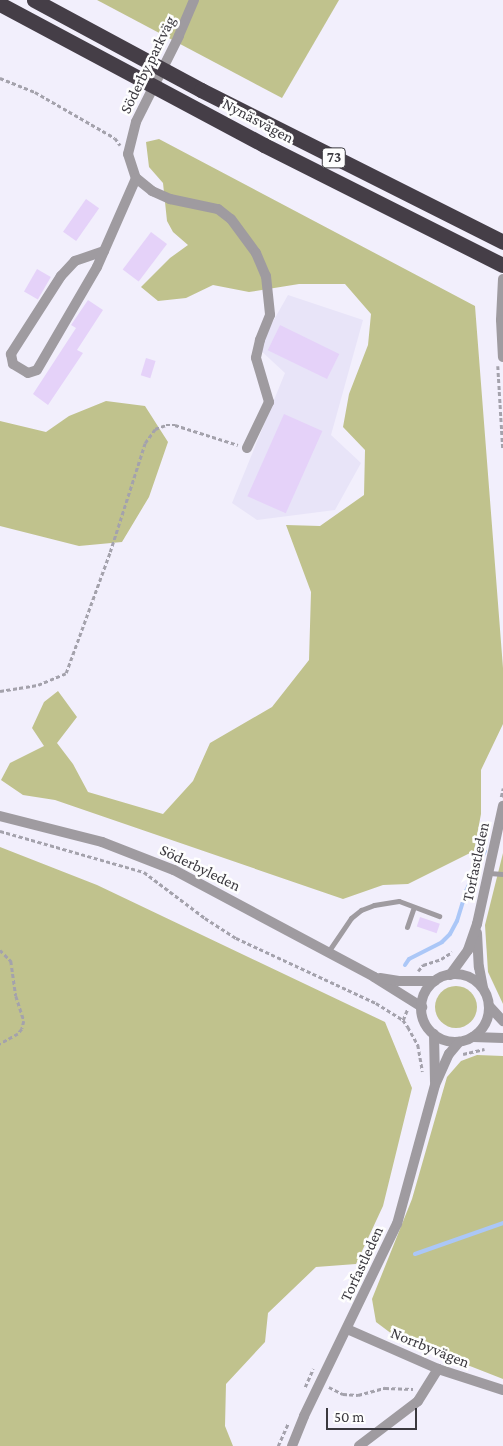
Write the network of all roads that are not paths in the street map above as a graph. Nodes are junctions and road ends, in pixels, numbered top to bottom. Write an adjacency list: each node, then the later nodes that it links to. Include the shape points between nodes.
1 (34, 0): 7 (highway, Nynäsvägen / 73)
2 (52, 0): 7 (highway)
3 (194, 0): 8 (street, Söderby parkväg, via 180,36 136,122 128,154)
4 (0, 4): 6 (highway, Nynäsvägen / 73)
5 (0, 11): 6 (highway)
6 (35, 23): 11 (highway, Nynäsvägen / 73, via 264,145)
7 (96, 34): 9 (highway, Nynäsvägen / 73)
8 (136, 178): 10 (street); 14 (street, via 152,191 170,199 218,209 231,219 256,253 266,276 270,315 256,358 270,402)
9 (503, 242)
10 (104, 250): 10 (street, via 75,308 37,370 28,373 13,364 11,354 61,276 75,262)
11 (503, 265)
12 (503, 279): 13 (street)
13 (500, 358)
14 (247, 448)
15 (503, 806): 17 (street, Torfastleden)
16 (0, 816): 23 (street, Söderbyleden, via 102,842 174,870 209,886)
17 (489, 873): 18 (lane); 21 (street, Torfastleden)
18 (503, 874)
19 (414, 907): 20 (lane); 22 (lane); 23 (lane, via 389,902 361,910 341,930)
20 (439, 916)
21 (478, 924): 24 (street, Torfastleden, via 468,950); 27 (street, Torfastleden)
22 (407, 927)
23 (328, 953): 25 (street, Söderbyleden)
24 (450, 974): 26 (street); 27 (street, via 472,978)
25 (374, 977): 26 (street, Söderbyleden); 29 (street, Söderbyleden)
26 (434, 981): 29 (street, via 423,997)
27 (483, 989): 28 (street)
28 (489, 1006): 30 (street); 32 (street, via 486,1023)
29 (422, 1008): 31 (street, via 427,1027)
30 (503, 1021)
31 (434, 1034): 34 (street, via 441,1039); 35 (street, Torfastleden)
32 (473, 1037): 33 (street); 34 (street)
33 (503, 1038)
34 (459, 1042): 35 (street, Torfastleden, via 449,1054)
35 (435, 1085): 36 (street, Torfastleden, via 397,1224)
36 (347, 1329): 37 (street, Norrbyvägen); 39 (street, Torfastleden)
37 (438, 1369): 38 (street, Norrbyvägen); 40 (street, via 418,1401)
38 (503, 1390)
39 (292, 1446)
40 (359, 1446)

